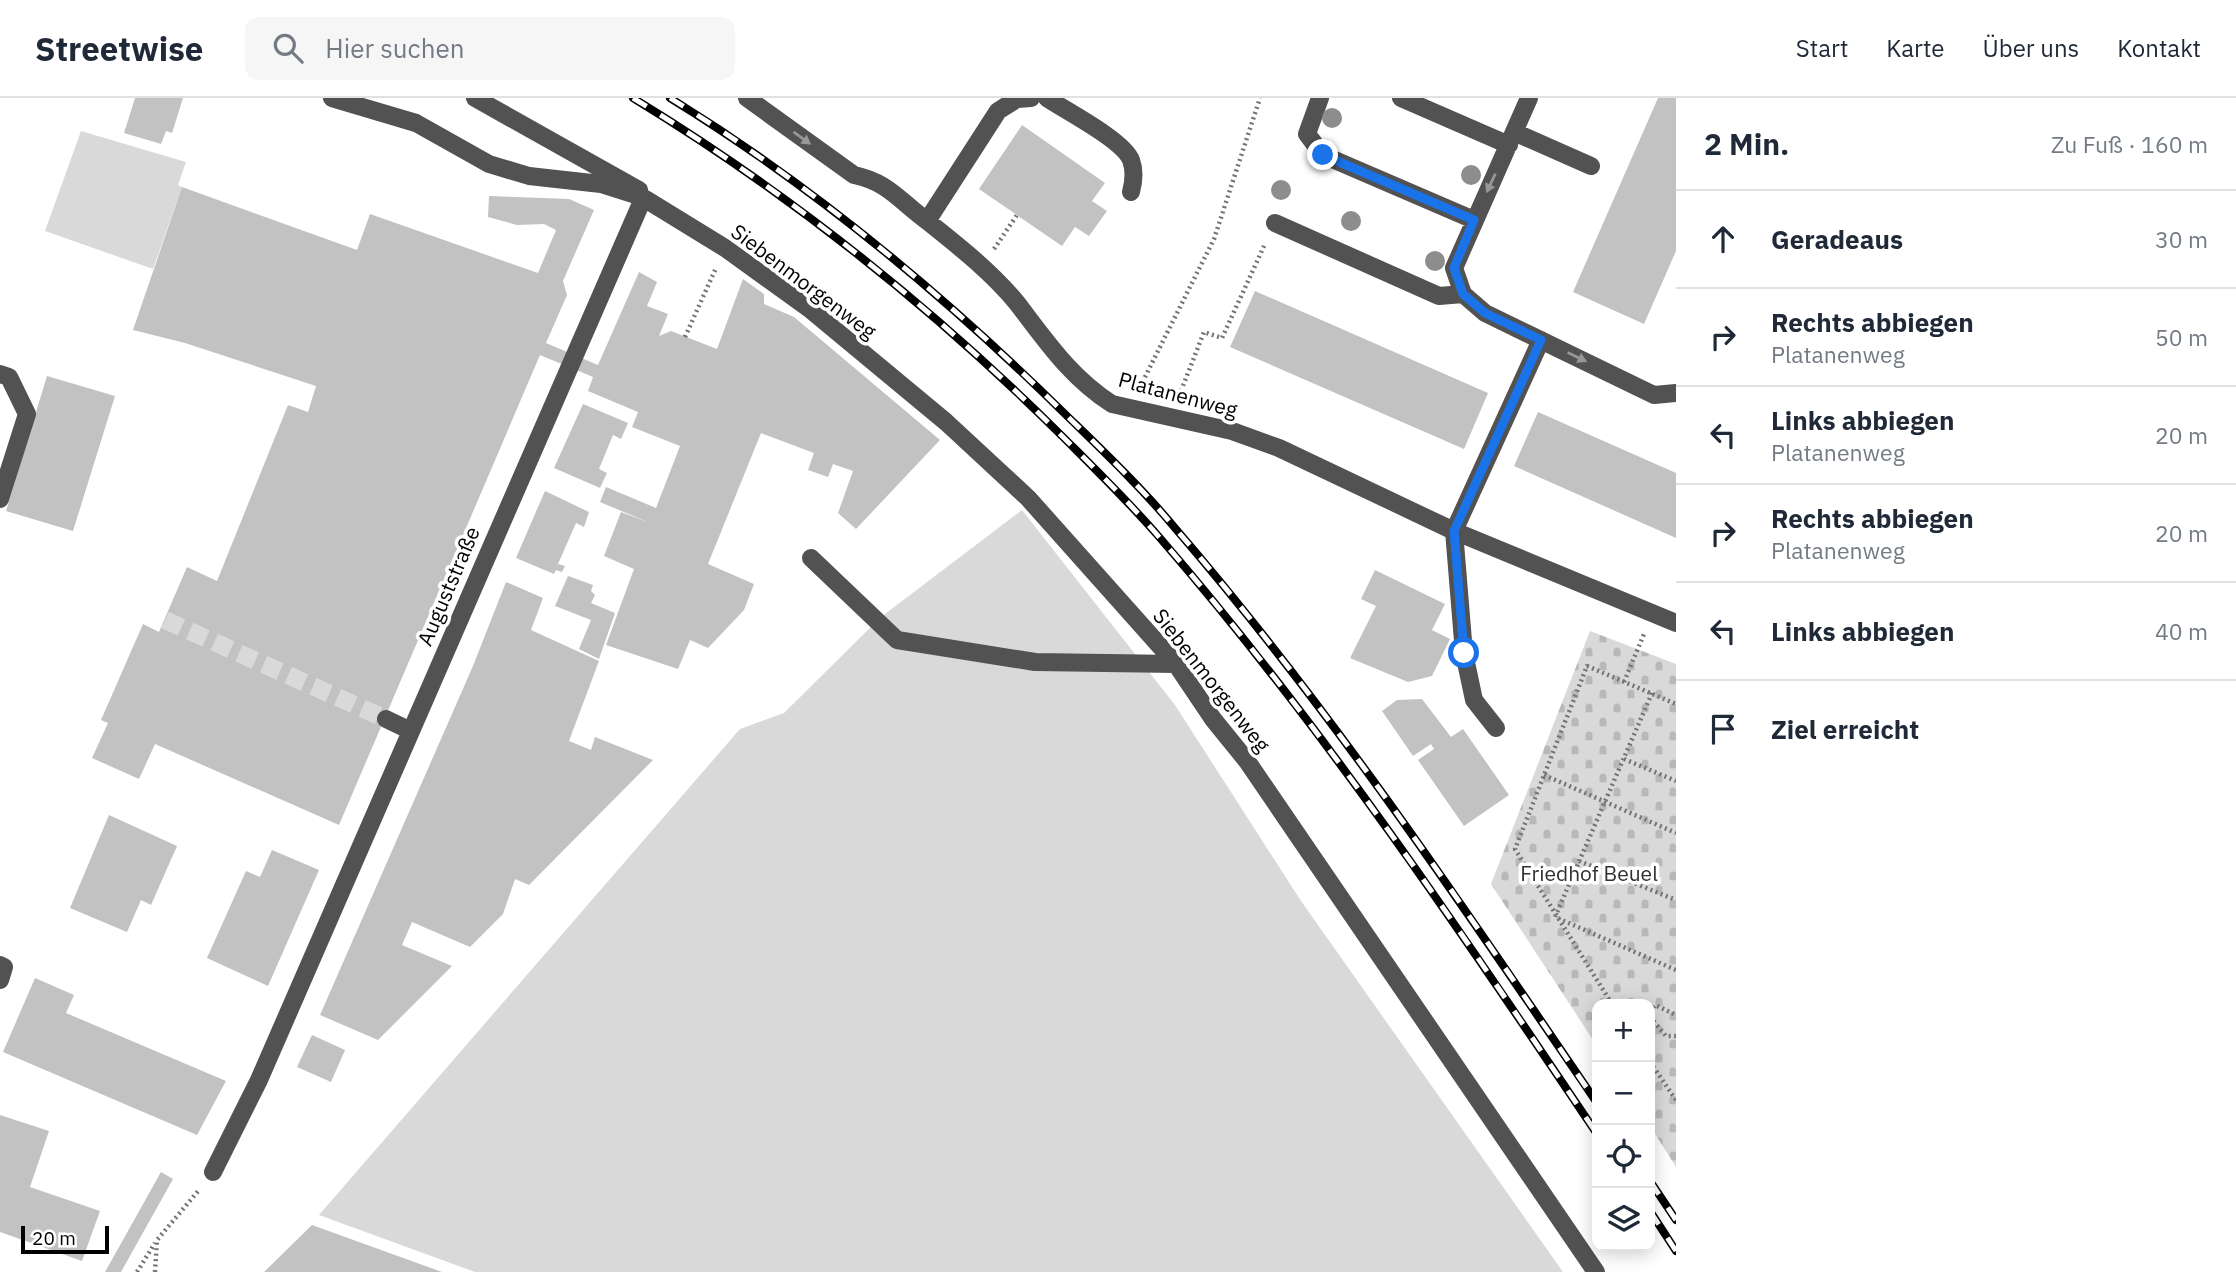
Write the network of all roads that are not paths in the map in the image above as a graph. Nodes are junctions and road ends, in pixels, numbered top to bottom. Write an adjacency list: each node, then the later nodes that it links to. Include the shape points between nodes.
1 (332, 98): 12 (street, via 416,122 489,164 529,176 601,184)
2 (475, 98): 12 (street, via 639,190)
3 (747, 98): 14 (street, Platanenweg, one-way to 14, via 854,176 875,179)
4 (1031, 98): 14 (street, via 1017,99 998,111)
5 (1047, 98): 11 (street, via 1117,144 1130,158 1135,176)
6 (1320, 98): 13 (street, via 1307,134 1323,155)
7 (1401, 98): 9 (street)
8 (1529, 98): 9 (street)
9 (1512, 138): 10 (street); 13 (street, one-way to 13)
10 (1591, 166)
11 (1131, 192)
12 (642, 198): 24 (street, Siebenmorgenweg, via 725,248 811,310 946,422 1028,498); 27 (street, Auguststraße)
13 (1474, 220): 16 (street, via 1454,268)
14 (927, 221): 21 (street, Platanenweg, via 1016,302 1039,337 1112,404 1232,431 1279,448)
15 (1275, 223): 16 (street, via 1439,296)
16 (1463, 294): 17 (street, via 1485,313)
17 (1541, 340): 19 (street, one-way to 19, via 1654,395); 21 (street)
18 (0, 374): 20 (street, via 9,377 27,414)
19 (1676, 393)
20 (0, 499)
21 (1454, 531): 23 (street, Platanenweg); 26 (street, via 1466,664 1474,700)
22 (811, 558): 24 (street, via 897,640 1035,662)
23 (1676, 623)
24 (1176, 664): 31 (street, Siebenmorgenweg, via 1255,772)
25 (386, 719): 27 (street)
26 (1496, 728)
27 (411, 730): 30 (street, Auguststraße, via 259,1080)
28 (0, 965): 29 (street, via 4,967)
29 (0, 980)
30 (213, 1172)
31 (1596, 1272)

